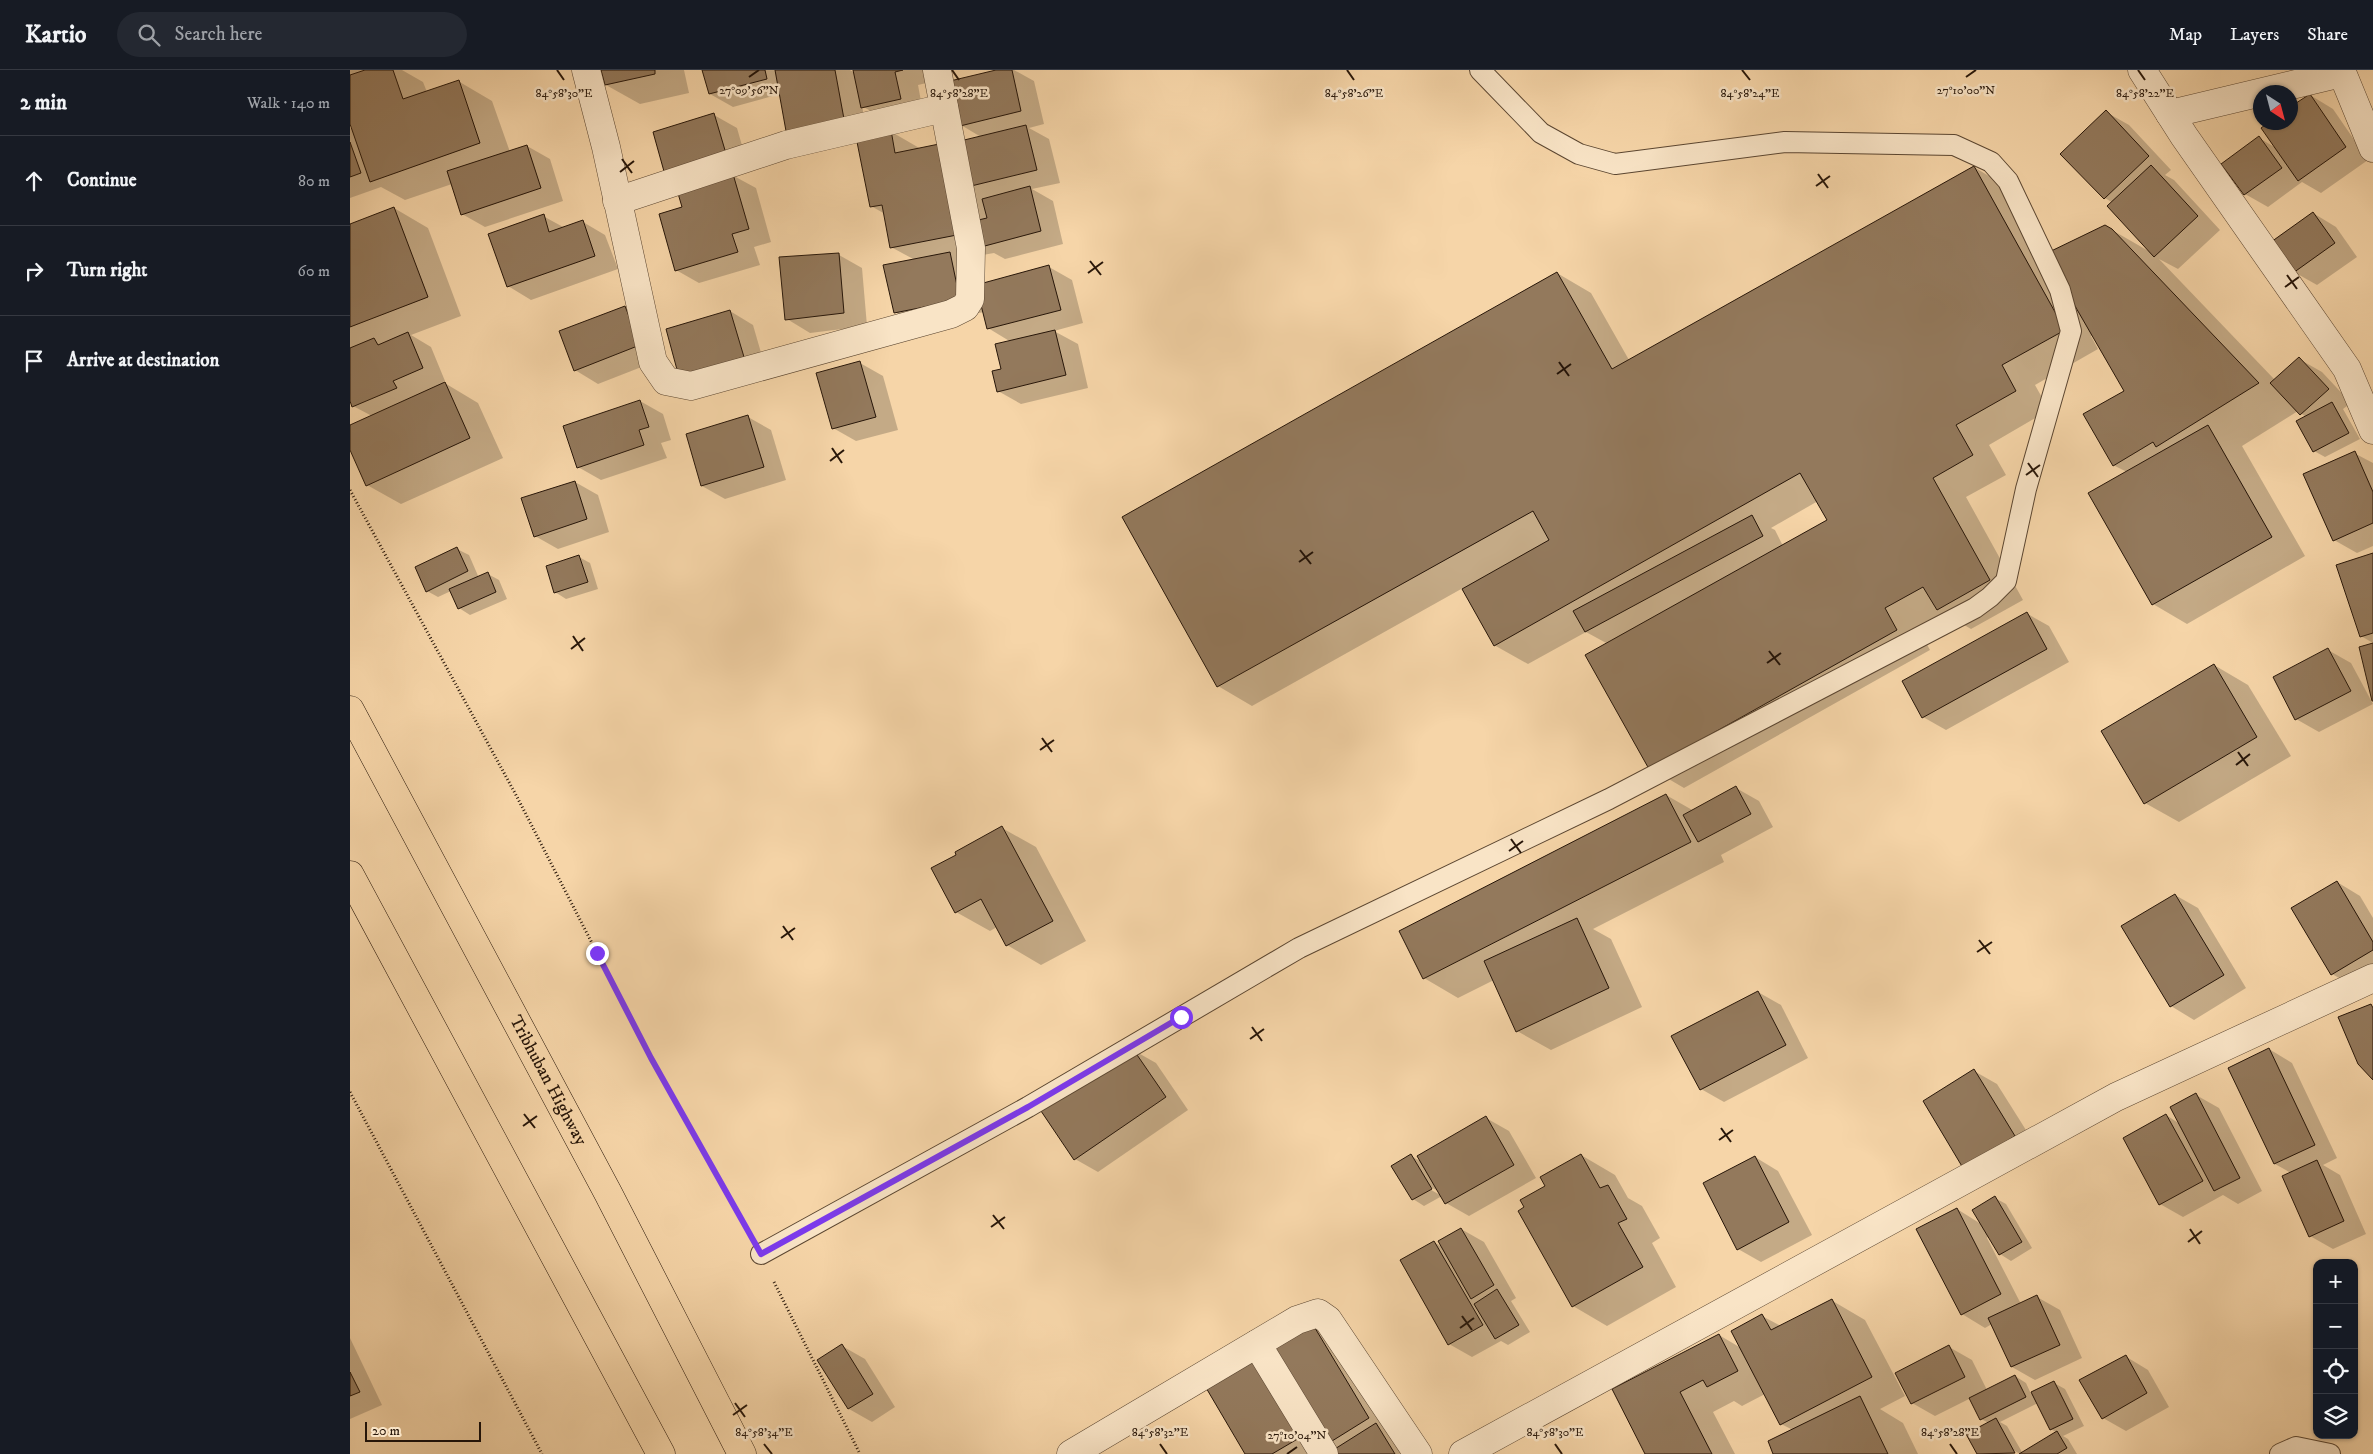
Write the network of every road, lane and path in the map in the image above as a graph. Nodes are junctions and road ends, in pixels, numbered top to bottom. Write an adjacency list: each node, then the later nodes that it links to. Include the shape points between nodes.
1 (586, 70): 9 (street)
2 (937, 70): 6 (street)
3 (1480, 70): 16 (lane, via 1541,133 1579,154 1614,164 1785,142 1954,145 1991,162 2008,181 2060,290 2072,331 2026,489 2006,581 1975,608 1618,794 1299,948 1028,1107)
4 (2142, 70): 7 (street)
5 (2342, 71): 7 (street); 8 (street)
6 (944, 108): 9 (street, via 786,145); 9 (street, via 971,248 970,299 965,307 941,316 691,386 666,380 653,362)
7 (2170, 114): 10 (street, via 2347,369)
8 (2373, 148)
9 (617, 200)
10 (2373, 430)
11 (350, 490): 16 (path, via 516,795 651,1058)
12 (350, 710): 20 (highway, Tribhuban Highway, via 608,1194)
13 (350, 875): 19 (highway)
14 (2373, 978): 25 (street, via 2116,1098)
15 (350, 1092): 18 (path)
16 (761, 1254): 21 (path)
17 (1257, 1344): 22 (street); 23 (street); 24 (street, via 1297,1320 1318,1312 1328,1320)
18 (542, 1454)
19 (661, 1454)
20 (742, 1454)
21 (860, 1454)
22 (1071, 1454)
23 (1324, 1454)
24 (1418, 1454)
25 (1464, 1454)
26 (2280, 1454): 27 (lane, via 2296,1447)
27 (2330, 1454)

